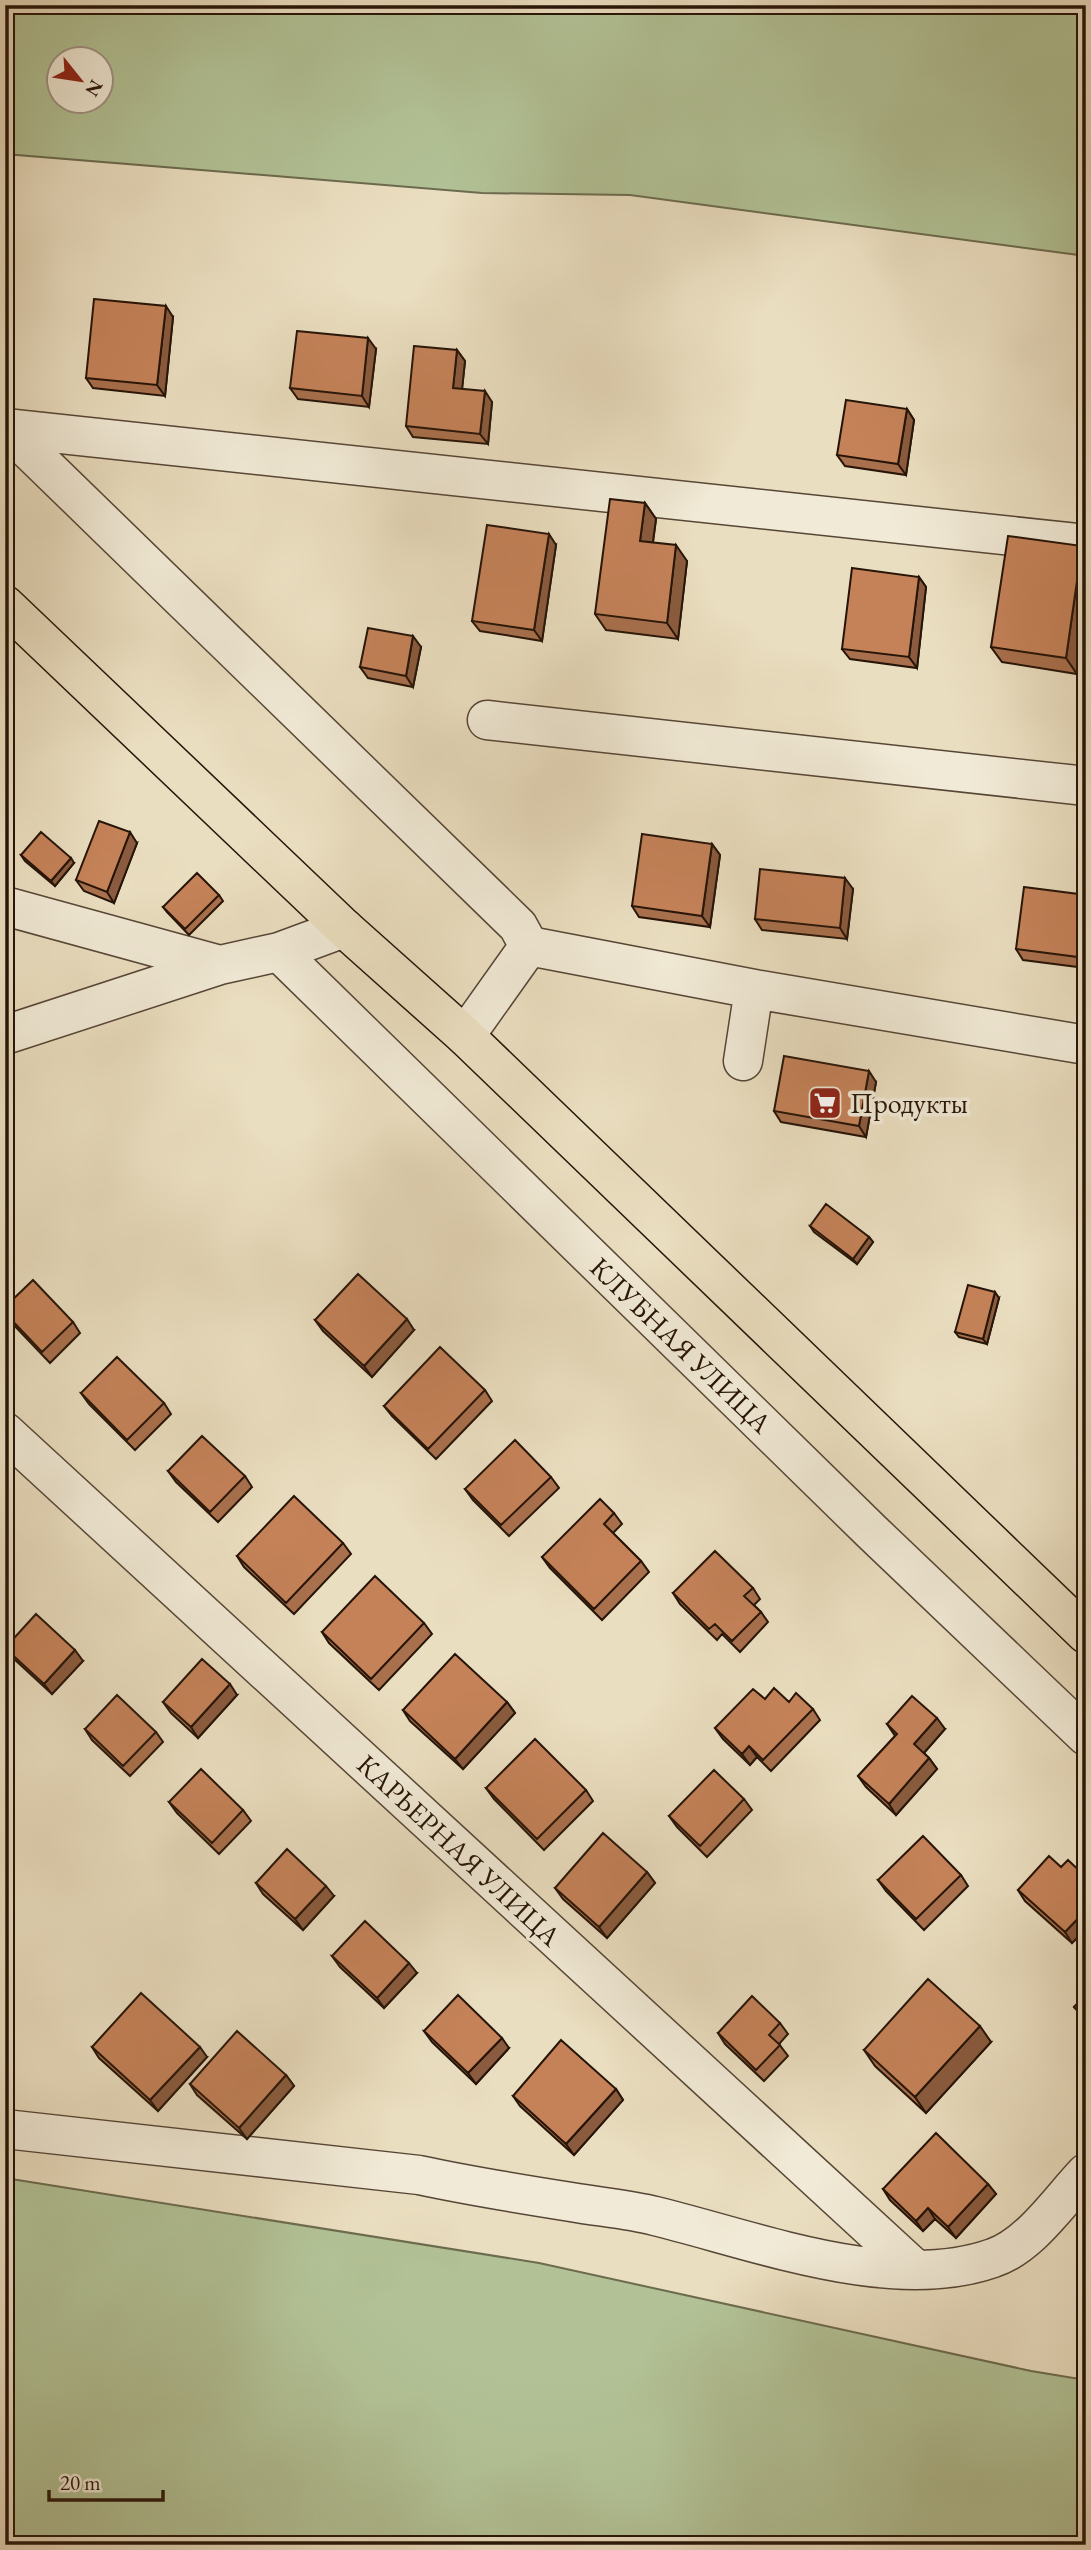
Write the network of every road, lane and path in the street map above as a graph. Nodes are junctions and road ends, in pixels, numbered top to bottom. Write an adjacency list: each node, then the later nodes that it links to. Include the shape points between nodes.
1 (6, 428): 2 (street); 8 (street, via 518,926)
2 (1086, 544)
3 (5, 605): 7 (main road)
4 (487, 720): 5 (street)
5 (1086, 786)
6 (5, 906): 10 (street)
7 (344, 928): 9 (street); 13 (main road)
8 (529, 946): 11 (street); 13 (street)
9 (279, 952): 10 (street); 18 (street, КЛУБНАЯ УЛИЦА)
10 (220, 965): 12 (street)
11 (754, 989): 14 (street); 15 (street)
12 (5, 1035)
13 (465, 1036): 17 (main road)
14 (1086, 1045)
15 (743, 1061)
16 (5, 1432): 21 (street, КАРЬЕРНАЯ УЛИЦА)
17 (1086, 1634)
18 (1086, 1736)
19 (5, 2129): 21 (street, via 419,2175 653,2215 842,2263)
20 (1086, 2173): 21 (street, via 1026,2236 996,2258 957,2268)
21 (914, 2268)

